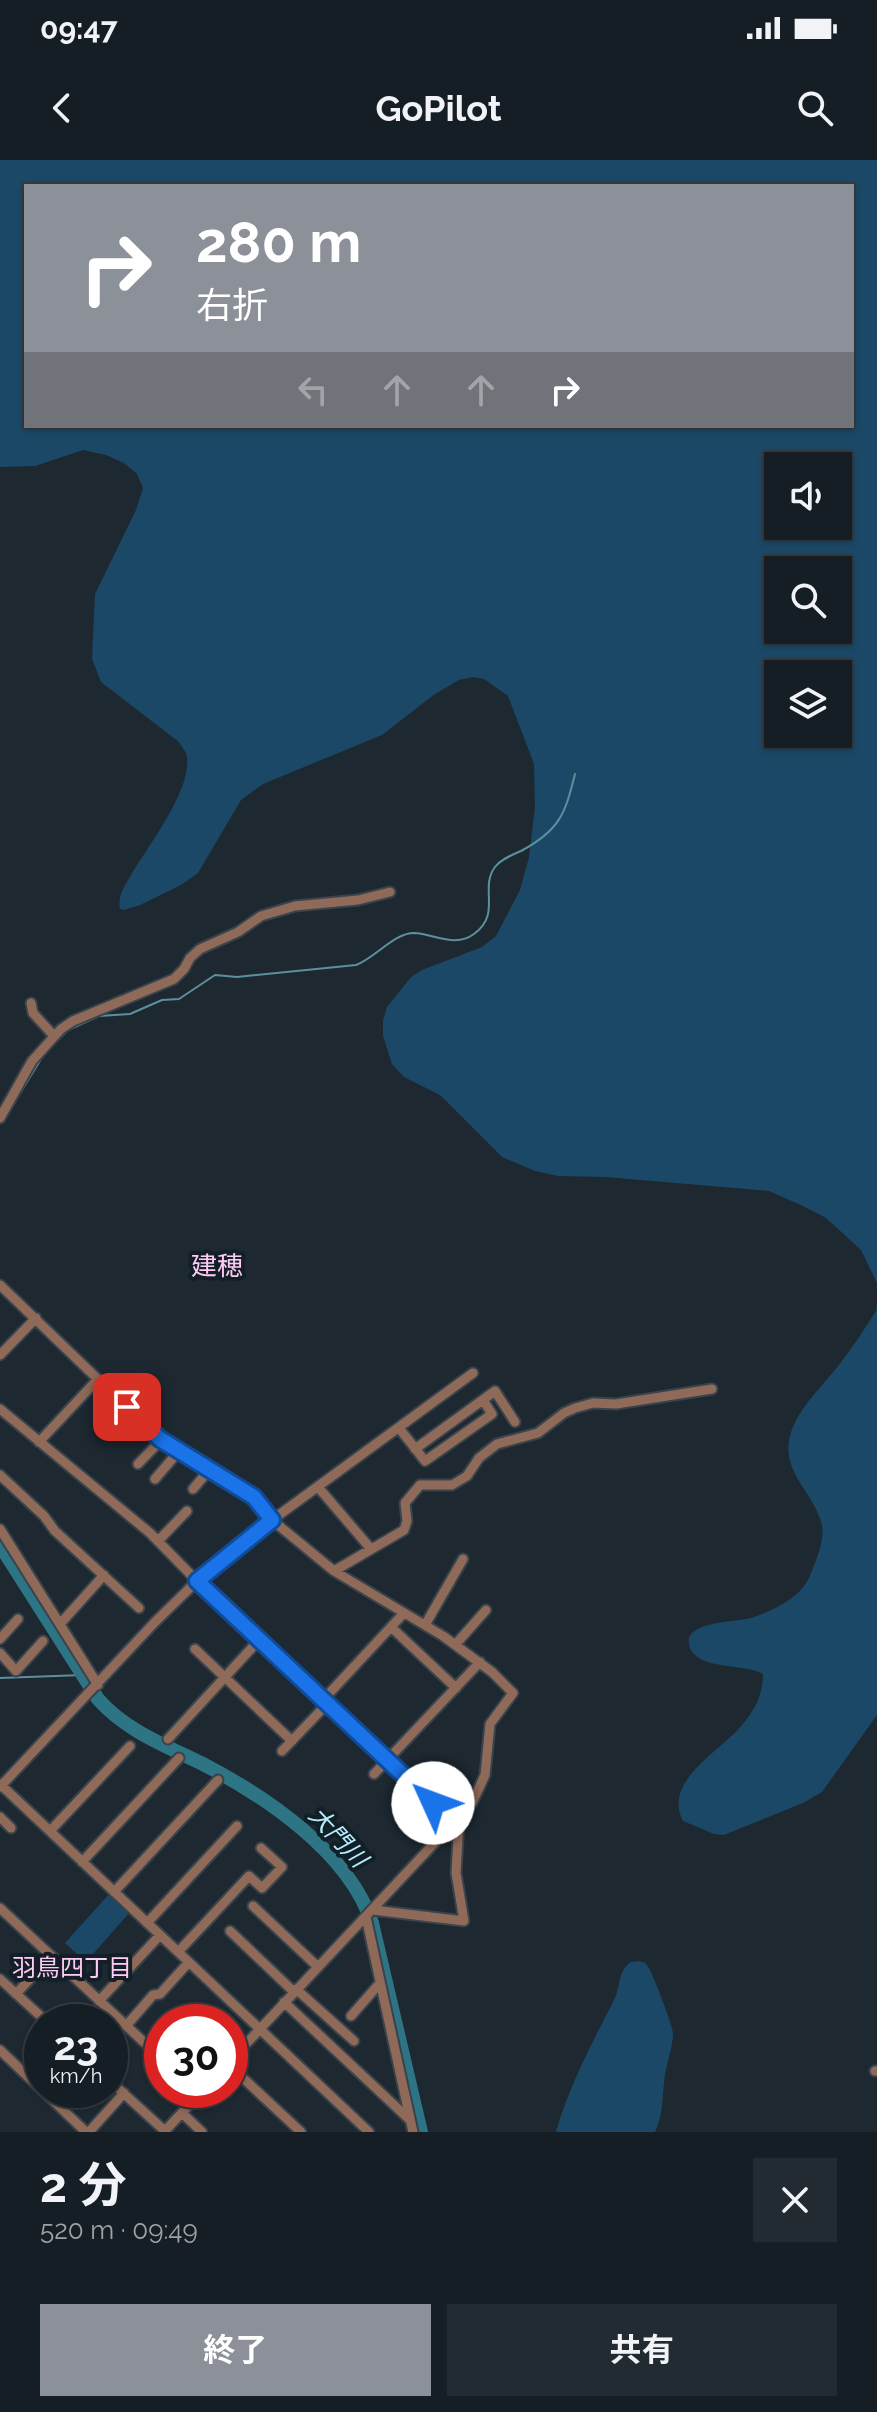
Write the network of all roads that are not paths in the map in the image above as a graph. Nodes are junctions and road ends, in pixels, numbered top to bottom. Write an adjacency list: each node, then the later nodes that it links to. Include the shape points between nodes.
1 (390, 892): 3 (street, via 261,916 200,949 174,979 73,1021)
2 (31, 1003): 3 (street, via 33,1013)
3 (54, 1036): 4 (street, via 32,1061)
4 (0, 1118)
5 (0, 1285): 6 (street)
6 (36, 1318): 7 (street); 9 (street)
7 (0, 1355)
8 (473, 1373): 14 (street)
9 (98, 1379): 15 (street); 16 (street)
10 (712, 1389): 29 (street, via 593,1403 564,1413 538,1433 497,1444 452,1485 420,1485 405,1503 404,1530)
11 (483, 1400): 13 (street, via 495,1391); 17 (street); 17 (street, via 492,1414 425,1461)
12 (0, 1409): 16 (street)
13 (515, 1422)
14 (399, 1428): 17 (street); 23 (street)
15 (161, 1440): 18 (street); 19 (street)
16 (39, 1442): 28 (street)
17 (415, 1449)
18 (179, 1451): 20 (street); 22 (street)
19 (138, 1464)
20 (210, 1469): 24 (street); 26 (street, via 254,1497)
21 (0, 1475): 32 (street)
22 (155, 1479)
23 (318, 1487): 26 (street); 29 (street)
24 (193, 1489)
25 (187, 1511): 28 (street)
26 (272, 1520): 31 (street); 33 (street)
27 (0, 1529): 38 (street)
28 (158, 1541): 33 (street)
29 (371, 1549): 31 (street)
30 (463, 1559): 39 (street)
31 (334, 1571): 36 (street)
32 (104, 1575): 34 (street); 38 (street)
33 (197, 1581): 42 (street); 49 (street)
34 (139, 1608)
35 (486, 1610): 44 (street)
36 (404, 1613): 39 (street); 40 (street)
37 (18, 1619): 41 (street)
38 (60, 1624): 49 (street)
39 (425, 1625): 44 (street)
40 (391, 1627): 50 (street); 51 (street)
41 (0, 1639)
42 (259, 1640): 48 (street); 51 (street)
43 (43, 1641): 46 (street, via 16,1671)
44 (455, 1645): 47 (street)
45 (195, 1649): 48 (street)
46 (0, 1653)
47 (480, 1662): 50 (street); 62 (street, via 513,1693 490,1724 485,1775)
48 (224, 1678): 52 (street); 53 (street)
49 (98, 1685): 60 (street)
50 (456, 1688): 57 (street)
51 (325, 1702): 53 (street); 57 (street)
52 (168, 1739)
53 (292, 1741): 55 (street)
54 (130, 1746): 65 (street)
55 (282, 1751)
56 (179, 1758): 67 (street)
57 (388, 1761): 58 (street); 62 (street)
58 (374, 1774)
59 (218, 1780): 68 (street)
60 (0, 1786): 65 (street)
61 (0, 1817): 64 (street)
62 (458, 1820): 71 (street); 71 (street, via 456,1873 464,1921)
63 (237, 1826): 72 (street)
64 (11, 1828)
65 (50, 1831): 67 (street)
66 (261, 1848): 75 (street, via 282,1867 262,1888 249,1876)
67 (82, 1862): 68 (street)
68 (114, 1892): 72 (street)
69 (253, 1906): 78 (street)
70 (1, 1912): 76 (street)
71 (369, 1914): 78 (street); 80 (street)
72 (147, 1923): 74 (street)
73 (230, 1931): 81 (street)
74 (160, 1935): 75 (street); 83 (street)
75 (178, 1952): 77 (street)
76 (51, 1956): 82 (street); 83 (street)
77 (189, 1962): 88 (street); 90 (street)
78 (317, 1966): 81 (street)
79 (0, 1979): 82 (street)
80 (380, 1983): 87 (street); 102 (street)
81 (295, 1990): 84 (street); 91 (street)
82 (16, 1994): 85 (street)
83 (99, 2001): 86 (street)
84 (284, 2002): 90 (street); 102 (street)
85 (27, 2004)
86 (101, 2004)
87 (351, 2016)
88 (128, 2024)
89 (128, 2028): 92 (street)
90 (260, 2028): 93 (street); 103 (street)
91 (354, 2041)
92 (144, 2042)
93 (248, 2042)
94 (2, 2056): 95 (street)
95 (24, 2075)
96 (248, 2081): 107 (street)
97 (128, 2097): 105 (street)
98 (62, 2108): 104 (street)
99 (110, 2108): 104 (street)
100 (186, 2108): 101 (street)
101 (182, 2113): 105 (street); 106 (street)
102 (410, 2120): 108 (street)
103 (367, 2131)
104 (87, 2132)
105 (165, 2132)
106 (202, 2132)
107 (301, 2132)
108 (413, 2132)

